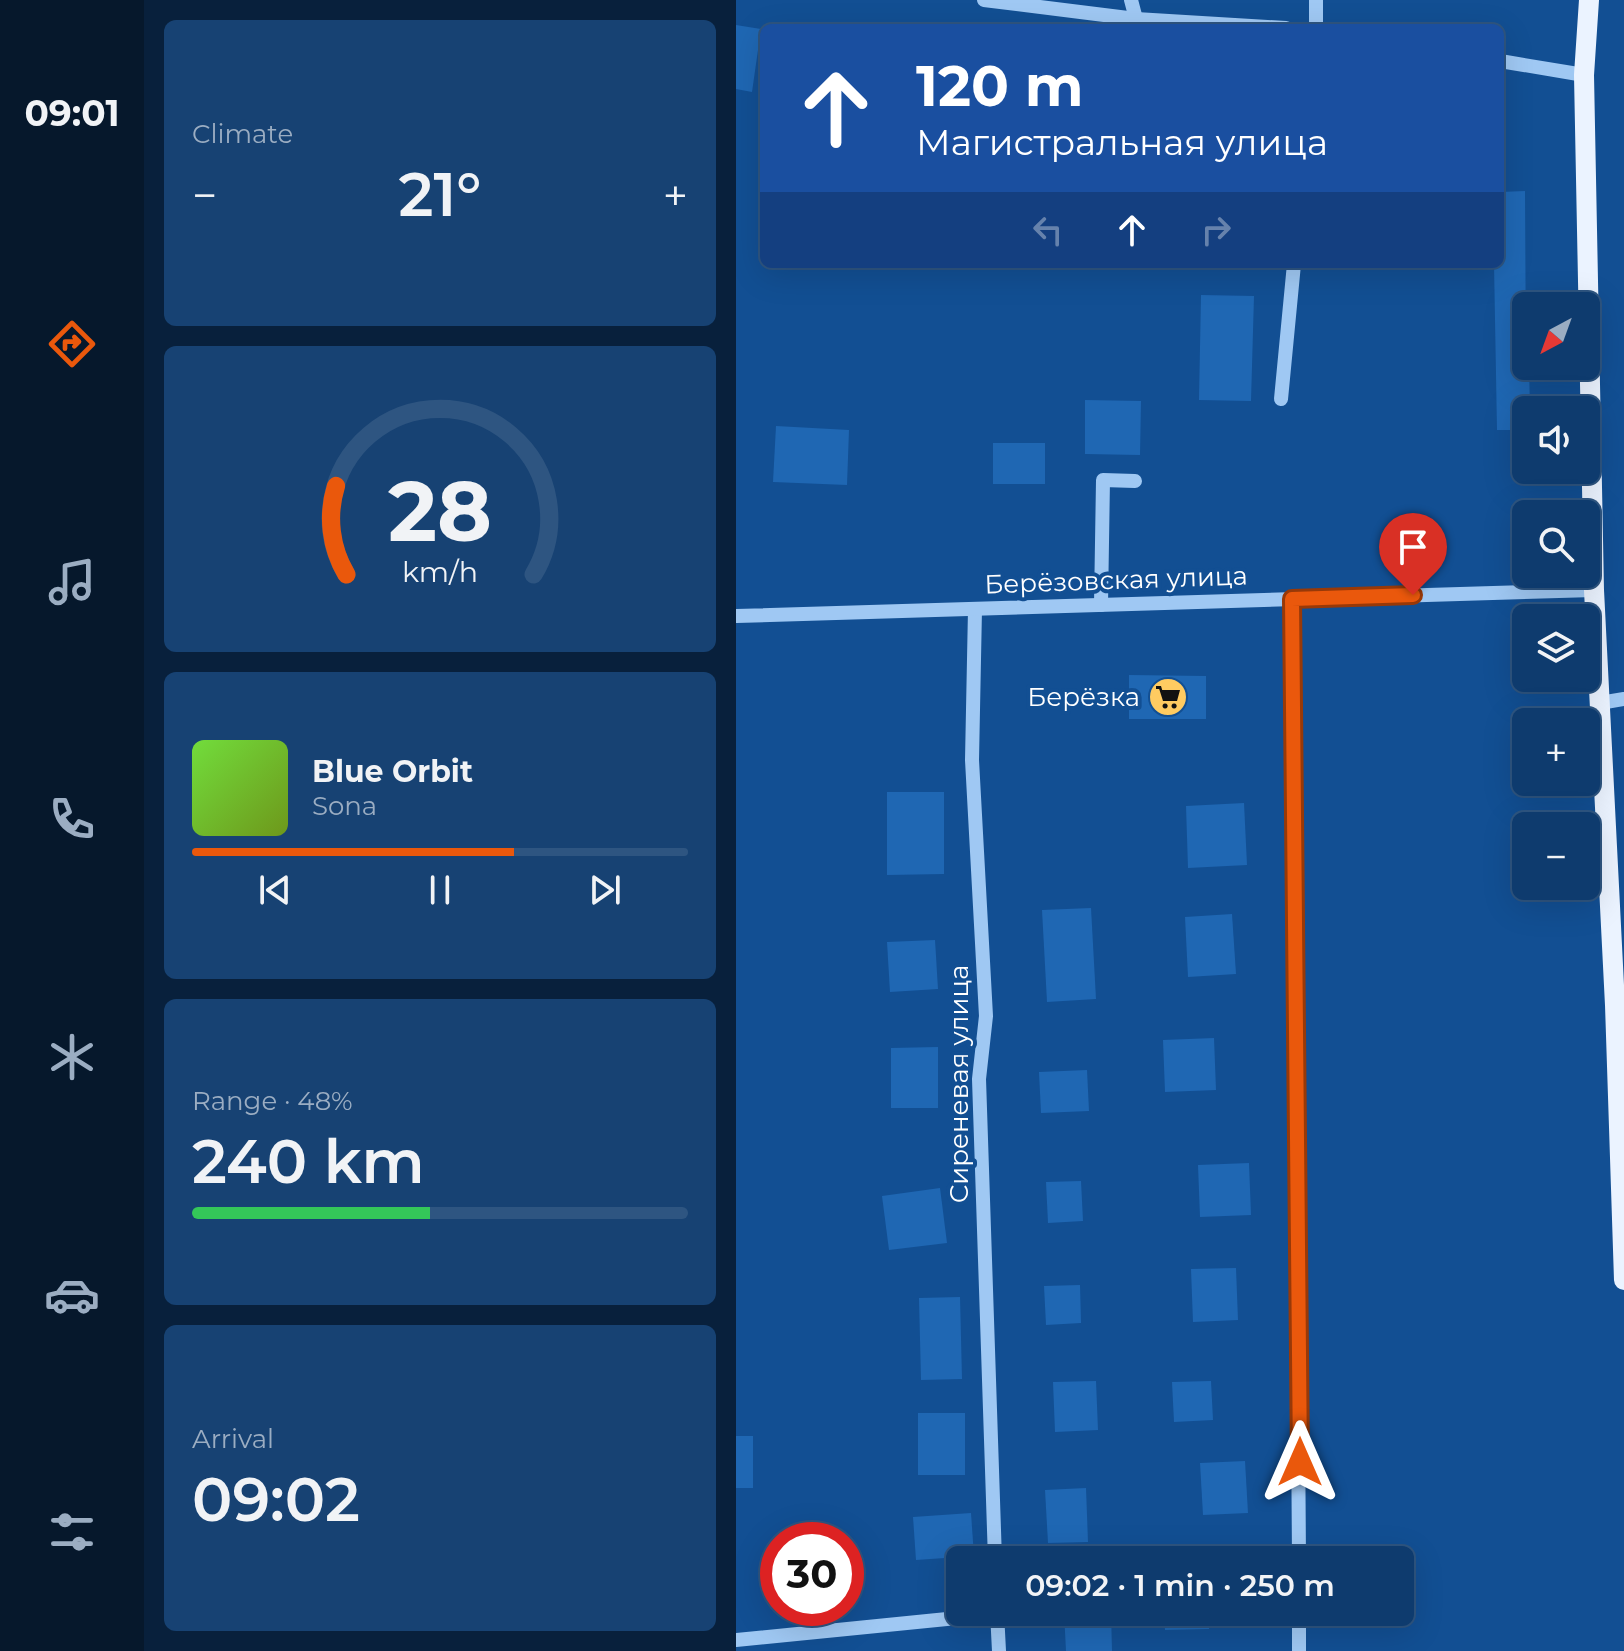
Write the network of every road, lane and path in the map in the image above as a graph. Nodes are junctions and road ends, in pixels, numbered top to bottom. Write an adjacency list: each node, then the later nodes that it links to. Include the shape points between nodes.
1 (984, 0): 5 (street)
2 (1131, 0): 5 (street)
3 (1316, 0): 7 (street)
4 (1589, 0): 9 (main road)
5 (1136, 19): 6 (street)
6 (1219, 24)
7 (1316, 24)
8 (1504, 62): 9 (street)
9 (1584, 75): 13 (main road)
10 (1294, 268): 11 (street)
11 (1281, 399)
12 (1135, 481): 15 (street, via 1103,480)
13 (1594, 590): 14 (street, Берёзовская улица); 19 (main road)
14 (1292, 599): 15 (street, Берёзовская улица); 23 (street)
15 (1101, 605): 16 (street, Берёзовская улица)
16 (975, 609): 17 (street, Берёзовская улица); 22 (street, Сиреневая улица, via 972,760 986,1016 979,1079)
17 (736, 616)
18 (1624, 699): 19 (street)
19 (1600, 703): 20 (main road)
20 (1620, 1005): 21 (main road)
21 (1624, 1280)
22 (995, 1546)
23 (1299, 1546)
24 (946, 1618): 27 (street)
25 (998, 1626): 28 (street)
26 (1299, 1626): 29 (street)
27 (736, 1640)
28 (999, 1651)
29 (1299, 1651)

